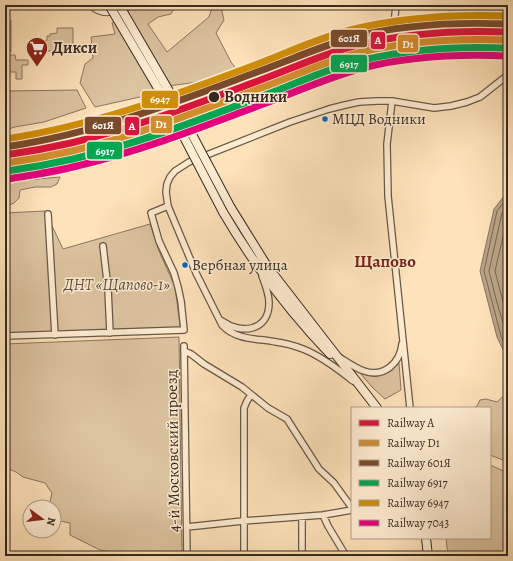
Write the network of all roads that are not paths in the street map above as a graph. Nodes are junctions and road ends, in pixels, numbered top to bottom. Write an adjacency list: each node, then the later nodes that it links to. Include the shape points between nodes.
1 (91, 5): 4 (street, via 108,12)
2 (109, 5): 10 (main road, bridge)
3 (119, 5): 10 (main road, bridge, via 169,91)
4 (123, 5)
5 (396, 5): 6 (street)
6 (394, 26)
7 (508, 75): 8 (street, via 480,97 451,106 434,108)
8 (392, 101): 9 (street, via 359,102 329,108 189,162 170,177 166,192); 15 (street, via 387,144 388,187)
9 (168, 206): 14 (street); 16 (street, via 151,213 159,241 174,273 181,301 184,330)
10 (227, 210): 13 (main road); 19 (main road)
11 (48, 214): 17 (street)
12 (103, 246): 16 (street)
13 (260, 270): 14 (street, via 269,302 267,313 261,322 252,328 241,329 225,323); 20 (main road, via 294,315)
14 (216, 314): 20 (street, via 222,325 232,334 303,349)
15 (402, 332): 19 (street, via 398,358 386,370 365,372); 24 (street)
16 (110, 333): 17 (street)
17 (55, 334): 18 (street)
18 (5, 336)
19 (335, 354): 21 (main road)
20 (355, 382): 21 (main road)
21 (363, 390): 23 (main road)
22 (251, 395): 25 (street, via 287,419 319,469 334,483); 29 (street, via 244,408); 30 (street, 4-й Московский проезд, via 184,349)
23 (376, 407)
24 (410, 407)
25 (351, 508)
26 (351, 509): 27 (street)
27 (323, 515): 28 (street); 35 (street)
28 (302, 517): 29 (street); 34 (street)
29 (243, 521): 30 (street); 33 (street)
30 (187, 528): 32 (street, 4-й Московский проезд)
31 (426, 539): 36 (main road)
32 (187, 556)
33 (244, 556)
34 (302, 556)
35 (346, 556)
36 (428, 556)

